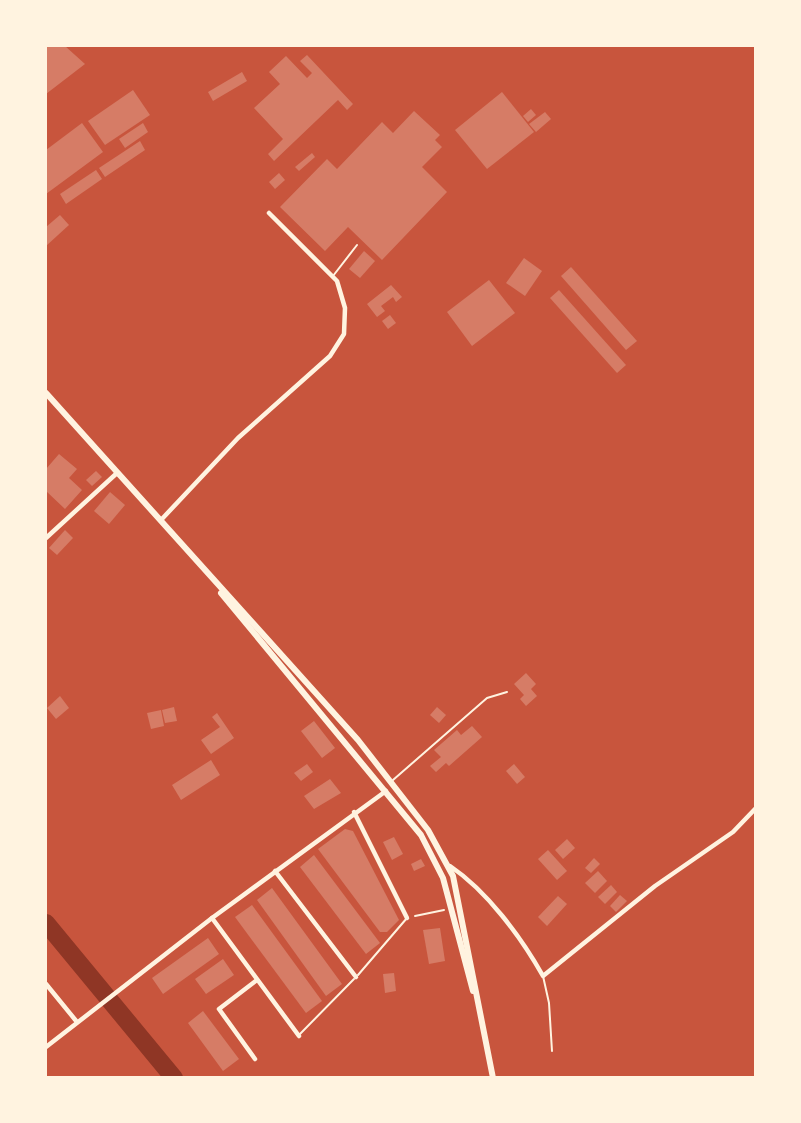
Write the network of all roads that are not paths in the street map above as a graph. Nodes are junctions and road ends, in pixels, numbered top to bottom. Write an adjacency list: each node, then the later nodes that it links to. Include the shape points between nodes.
1 (269, 213): 3 (street)
2 (356, 245): 3 (lane)
3 (332, 277): 6 (street, via 341,288 345,308 339,345 238,438)
4 (46, 393): 5 (main road)
5 (118, 472): 6 (main road); 7 (street)
6 (161, 520): 8 (main road)
7 (46, 538)
8 (202, 566): 10 (main road); 12 (main road, via 230,606)
9 (507, 692): 11 (lane, via 487,698)
10 (373, 759): 11 (main road); 12 (main road)
11 (393, 781): 13 (main road)
12 (387, 790): 13 (main road); 15 (street); 25 (main road, via 437,862)
13 (408, 803): 16 (main road)
14 (755, 808): 20 (street, via 733,832 655,886)
15 (354, 812): 17 (street); 19 (street)
16 (449, 866): 20 (street, via 494,909); 25 (main road, via 458,891)
17 (275, 871): 18 (street); 21 (street)
18 (212, 918): 22 (street); 24 (street)
19 (407, 918): 21 (lane)
20 (543, 976): 28 (lane)
21 (356, 977): 26 (lane)
22 (257, 980): 26 (street); 29 (street, via 219,1009)
23 (46, 984): 24 (street)
24 (77, 1022): 27 (street)
25 (483, 1030): 30 (main road)
26 (299, 1036)
27 (46, 1047)
28 (552, 1051)
29 (255, 1059)
30 (493, 1077)

